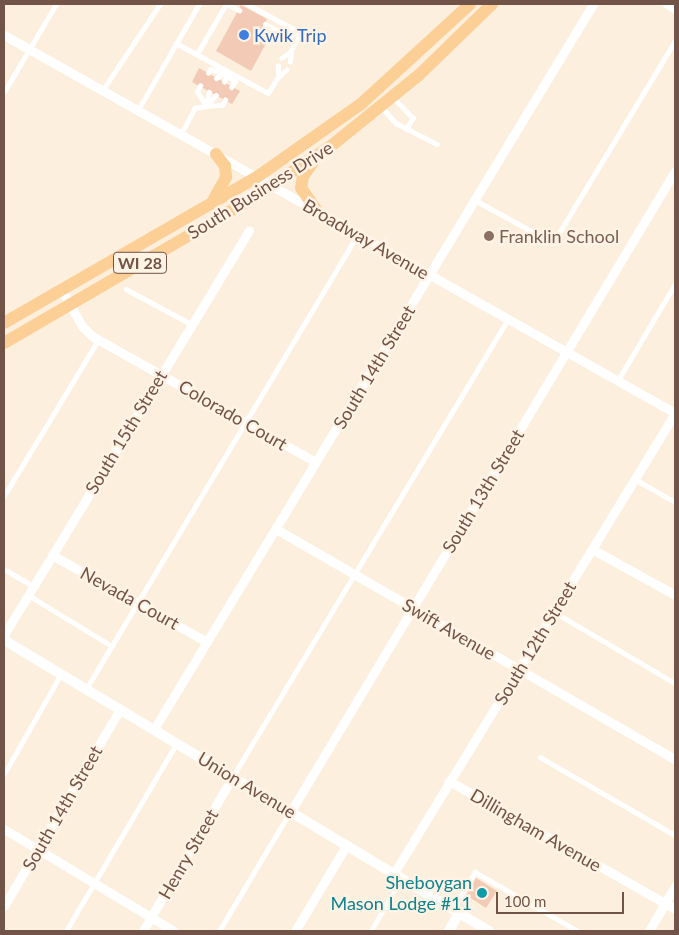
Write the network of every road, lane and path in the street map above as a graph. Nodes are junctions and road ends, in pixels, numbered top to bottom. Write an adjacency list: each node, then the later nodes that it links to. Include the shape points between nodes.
1 (56, 4): 17 (lane)
2 (160, 4): 31 (lane)
3 (199, 4): 16 (lane)
4 (227, 4): 11 (lane); 19 (lane)
5 (247, 4): 13 (lane)
6 (470, 4): 46 (main road, South Business Drive / WI 28, via 361,104)
7 (492, 4): 35 (main road, South Business Drive / WI 28)
8 (594, 4): 48 (street, South 14th Street)
9 (667, 4): 10 (street)
10 (675, 8)
11 (239, 10)
12 (265, 24): 13 (lane, via 290,37)
13 (296, 31): 18 (lane, via 301,34)
14 (4, 35): 17 (street, Broadway Avenue)
15 (675, 41): 48 (lane, via 553,243)
16 (176, 43): 19 (lane); 39 (lane)
17 (29, 50): 31 (street, Broadway Avenue); 32 (lane)
18 (291, 52): 20 (lane); 21 (lane)
19 (197, 54): 24 (lane)
20 (282, 58)
21 (290, 62)
22 (278, 66): 26 (lane)
23 (286, 70): 26 (lane)
24 (224, 71): 25 (lane, via 210,69); 26 (lane, via 268,93); 27 (lane); 28 (lane); 30 (lane, via 235,81)
25 (208, 73)
26 (278, 77)
27 (217, 78)
28 (224, 82)
29 (200, 86): 37 (lane, via 197,92)
30 (232, 87)
31 (102, 91): 39 (street, Broadway Avenue)
32 (4, 92)
33 (209, 92): 37 (lane)
34 (216, 95): 37 (lane)
35 (392, 96): 38 (main road, South Business Drive / WI 28); 40 (lane, via 414,118)
36 (225, 100): 37 (lane, via 222,105)
37 (206, 106): 41 (lane, via 195,108)
38 (381, 106): 40 (lane); 43 (main road, South Business Drive / WI 28)
39 (138, 110): 41 (street, Broadway Avenue)
40 (406, 129): 42 (lane)
41 (181, 134): 44 (street, Broadway Avenue)
42 (437, 144)
43 (322, 152): 47 (main road, South Business Drive / WI 28); 50 (main road, via 301,181 302,194)
44 (216, 154): 46 (street, Broadway Avenue); 49 (main road, via 225,166 226,177)
45 (675, 172): 63 (street, South 13th Street)
46 (257, 177): 47 (street, Broadway Avenue); 49 (main road, South Business Drive / WI 28)
47 (272, 185): 50 (street, Broadway Avenue); 57 (main road, South Business Drive / WI 28)
48 (475, 200): 53 (street, South 14th Street)
49 (209, 206): 56 (main road, South Business Drive / WI 28)
50 (317, 211): 52 (street, Broadway Avenue)
51 (249, 230): 60 (street, South 15th Street)
52 (358, 234): 53 (street, Broadway Avenue); 67 (lane)
53 (430, 275): 58 (street, Broadway Avenue); 68 (street, South 14th Street)
54 (675, 284): 65 (lane)
55 (126, 289): 60 (lane)
56 (62, 290): 57 (street, Colorado Court); 59 (main road, South Business Drive / WI 28)
57 (70, 304): 61 (street, Colorado Court, via 84,329); 62 (main road, South Business Drive / WI 28)
58 (508, 319): 63 (street, Broadway Avenue); 76 (lane)
59 (4, 323)
60 (191, 324): 64 (street, South 15th Street)
61 (98, 340): 64 (street, Colorado Court); 70 (lane)
62 (5, 344)
63 (567, 352): 65 (street, Broadway Avenue); 81 (street, South 13th Street)
64 (161, 374): 67 (street, Colorado Court); 74 (street, South 15th Street)
65 (618, 380): 66 (street, Broadway Avenue)
66 (675, 413): 69 (street, South 12th Street)
67 (246, 423): 68 (street, Colorado Court); 80 (lane)
68 (316, 462): 72 (street, South 14th Street)
69 (635, 479): 71 (lane); 73 (street, South 12th Street)
70 (4, 496)
71 (675, 502)
72 (276, 529): 76 (street, Swift Avenue); 85 (street, South 14th Street)
73 (592, 548): 78 (street); 82 (street, South 12th Street)
74 (52, 555): 77 (street, South 15th Street); 80 (street, Nevada Court)
75 (4, 568): 77 (lane)
76 (354, 574): 81 (street, Swift Avenue); 97 (lane)
77 (33, 586): 79 (street, South 15th Street)
78 (675, 595)
79 (28, 596): 83 (street, South 15th Street); 86 (lane)
80 (138, 603): 85 (street, Nevada Court); 86 (lane)
81 (413, 608): 87 (street, Swift Avenue); 99 (street, South 13th Street)
82 (554, 612): 87 (street, South 12th Street); 89 (lane)
83 (4, 635)
84 (4, 640): 88 (street, Union Avenue)
85 (207, 642): 92 (street, South 14th Street)
86 (112, 646): 90 (lane)
87 (519, 669): 95 (street, Swift Avenue); 98 (street, South 12th Street)
88 (61, 674): 90 (street, Union Avenue); 96 (lane)
89 (675, 683)
90 (86, 689): 91 (street, Union Avenue)
91 (120, 709): 92 (street, Union Avenue); 103 (street, South 14th Street)
92 (154, 729): 93 (street, Union Avenue)
93 (176, 743): 97 (street, Union Avenue); 105 (lane)
94 (540, 757): 101 (lane)
95 (675, 759)
96 (4, 774)
97 (233, 776): 99 (street, Union Avenue); 111 (street, Henry Street)
98 (449, 781): 104 (street, South 12th Street); 107 (street, Dillingham Avenue)
99 (291, 811): 102 (street, Union Avenue); 115 (lane)
100 (4, 829): 103 (street)
101 (675, 835)
102 (346, 844): 104 (street, Union Avenue); 116 (street)
103 (37, 849): 105 (street); 108 (street, South 14th Street)
104 (398, 875): 110 (street, Union Avenue); 117 (lane)
105 (94, 884): 111 (street); 112 (lane)
106 (675, 886): 107 (street)
107 (665, 904): 109 (street, Dillingham Avenue); 121 (street)
108 (4, 906)
109 (675, 910)
110 (456, 911): 118 (street); 119 (street, Union Avenue); 120 (lane, via 475,872)
111 (151, 917): 113 (street, Henry Street); 114 (street)
112 (66, 931)
113 (142, 931)
114 (174, 931)
115 (219, 931)
116 (295, 931)
117 (371, 931)
118 (449, 931)
119 (489, 931)
120 (578, 931)
121 (649, 931)

